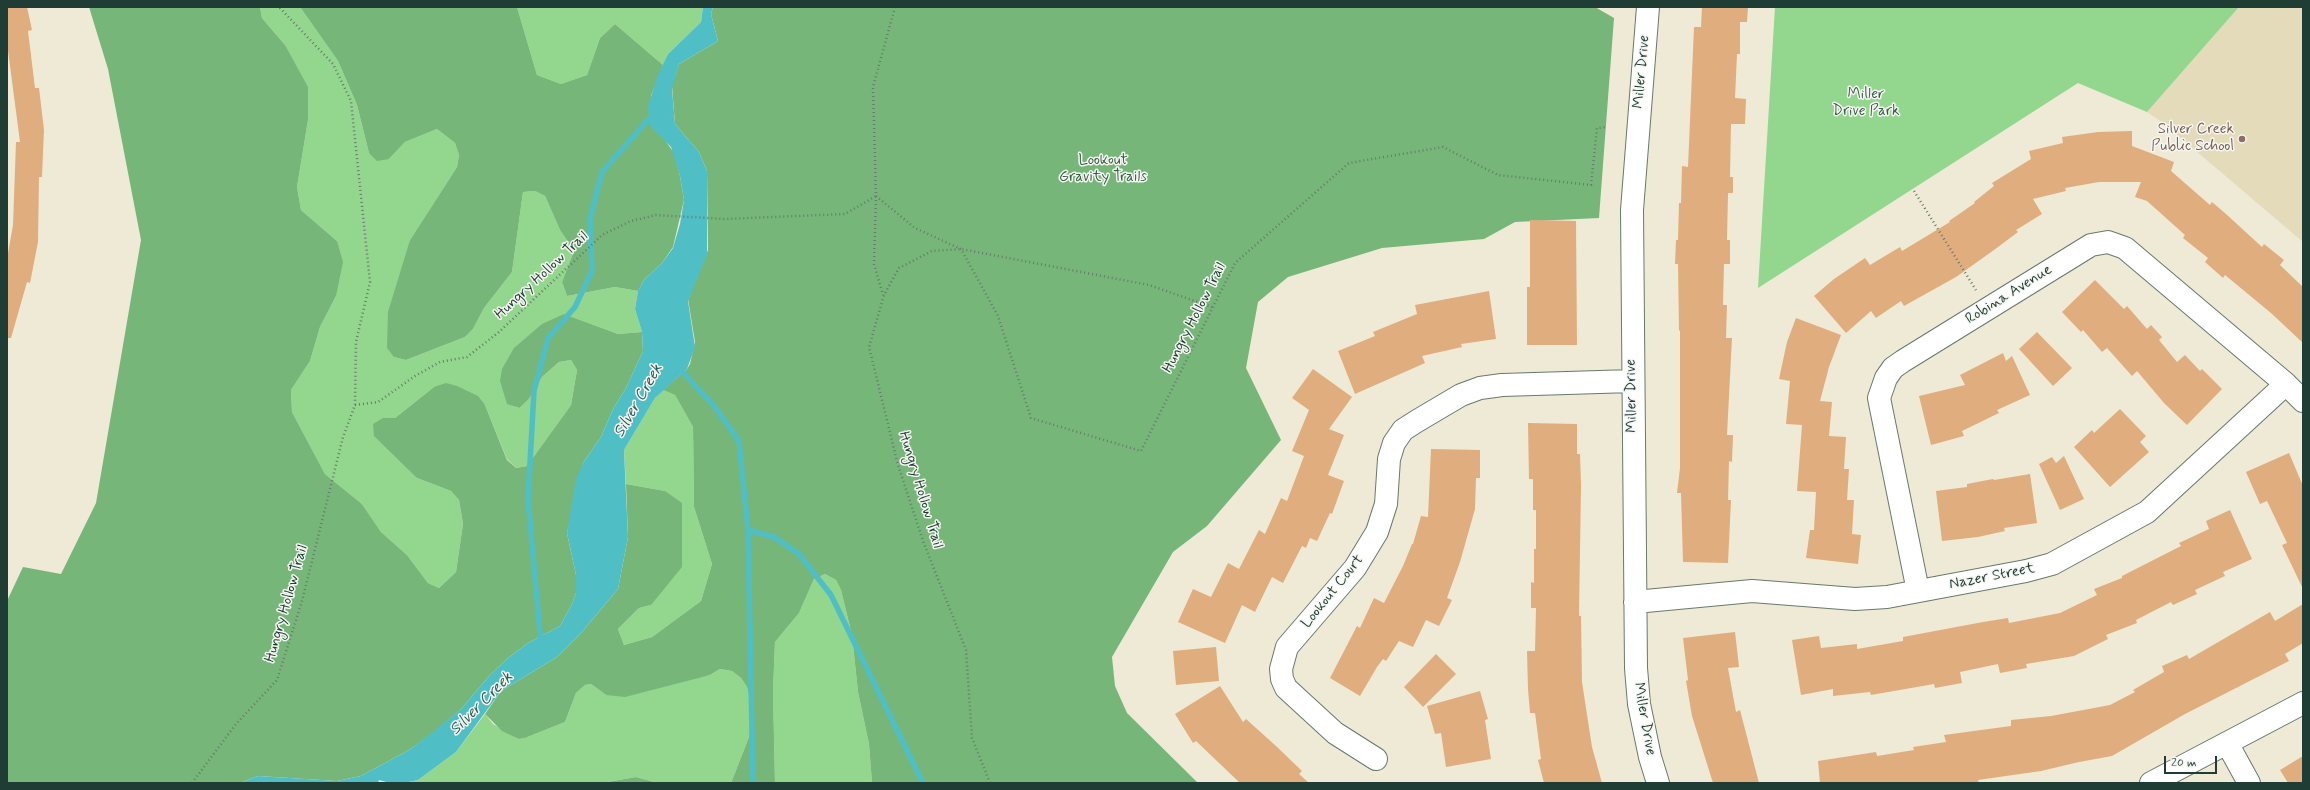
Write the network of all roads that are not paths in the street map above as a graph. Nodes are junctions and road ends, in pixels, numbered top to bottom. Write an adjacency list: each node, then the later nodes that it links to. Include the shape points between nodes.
1 (1648, 7): 2 (street, Miller Drive, via 1632,210)
2 (1632, 381): 6 (street, Miller Drive); 9 (street, Lookout Court, via 1480,388 1461,394 1417,421 1403,430 1394,443 1389,459 1386,504 1377,532 1355,568 1286,647 1280,669 1282,679 1292,693 1334,733)
3 (2286, 384): 4 (street, Robina Avenue); 5 (street, Nazer Street, via 2147,512 2098,540 2045,566); 5 (street, Robina Avenue, via 2125,248 2108,242 2091,245 1893,368 1886,378 1879,398)
4 (2303, 401)
5 (1918, 591): 6 (street, Nazer Street, via 1887,597 1855,599 1752,591)
6 (1635, 602): 10 (street, Miller Drive, via 1639,704)
7 (2303, 703): 8 (street)
8 (2227, 743): 11 (street); 12 (street)
9 (1376, 759)
10 (1658, 783)
11 (2151, 783)
12 (2249, 783)

